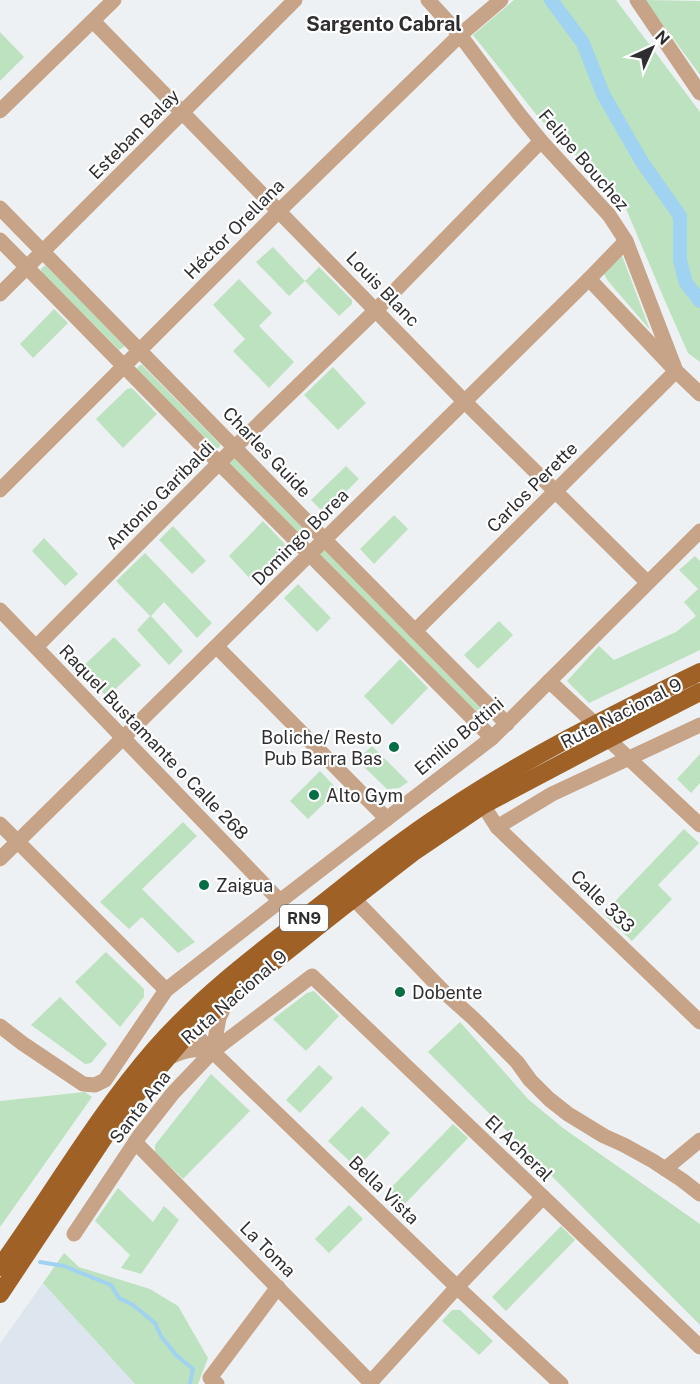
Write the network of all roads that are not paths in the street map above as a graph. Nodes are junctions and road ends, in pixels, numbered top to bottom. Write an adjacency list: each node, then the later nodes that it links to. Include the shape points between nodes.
1 (114, 0): 6 (street)
2 (295, 0): 10 (street, Esteban Balay)
3 (428, 0): 7 (street, Felipe Bouchez)
4 (501, 0): 7 (street, Héctor Orellana)
5 (637, 0): 8 (street)
6 (93, 21): 9 (street); 10 (street, Louis Blanc)
7 (460, 34): 11 (street, Felipe Bouchez); 13 (street, Héctor Orellana)
8 (700, 93)
9 (0, 111)
10 (183, 112): 13 (street, Louis Blanc); 16 (street, Esteban Balay)
11 (540, 141): 15 (street, Felipe Bouchez, via 609,215); 20 (street, Antonio Garibaldi)
12 (0, 208): 16 (street, Charles Guide)
13 (279, 211): 20 (street, Louis Blanc); 21 (street, Héctor Orellana)
14 (0, 240): 17 (street)
15 (626, 241): 18 (street, Domingo Borea); 23 (street, Felipe Bouchez)
16 (43, 252): 17 (street, Esteban Balay); 21 (street, Charles Guide)
17 (27, 267): 19 (street, Esteban Balay); 22 (street)
18 (589, 279): 23 (street); 25 (street, Domingo Borea)
19 (0, 294)
20 (376, 310): 25 (street, Louis Blanc); 26 (street, Antonio Garibaldi)
21 (140, 350): 22 (street, Héctor Orellana); 26 (street, Charles Guide)
22 (125, 366): 27 (street); 28 (street, Héctor Orellana)
23 (676, 371): 24 (street, Felipe Bouchez); 29 (street, Carlos Perette)
24 (700, 394)
25 (465, 402): 29 (street, Louis Blanc); 31 (street, Domingo Borea)
26 (235, 447): 27 (street, Antonio Garibaldi); 31 (street, Charles Guide)
27 (219, 463): 32 (street); 36 (street, Antonio Garibaldi)
28 (0, 490)
29 (555, 492): 33 (street, Louis Blanc); 35 (street, Carlos Perette)
30 (700, 531): 33 (street, Emilio Bottini)
31 (324, 539): 32 (street, Domingo Borea); 35 (street, Charles Guide)
32 (309, 554): 37 (street, Domingo Borea); 45 (street)
33 (647, 582): 39 (street, Emilio Bottini)
34 (0, 610): 36 (street, Raquel Bustamante o Calle 268)
35 (415, 631): 41 (street, Charles Guide)
36 (36, 646): 44 (street, Raquel Bustamante o Calle 268)
37 (217, 647): 44 (street, Domingo Borea); 49 (street)
38 (700, 672): 42 (main road, Ruta Nacional 9 / RN9)
39 (549, 681): 41 (street, Emilio Bottini); 42 (street)
40 (700, 692): 46 (main road, Ruta Nacional 9 / RN9)
41 (507, 724): 45 (street, Emilio Bottini)
42 (595, 724): 62 (main road, Ruta Nacional 9 / RN9, via 475,792 421,828 225,981)
43 (700, 725): 47 (street)
44 (124, 737): 53 (street, Domingo Borea); 56 (street, Raquel Bustamante o Calle 268)
45 (492, 738): 49 (street, Emilio Bottini)
46 (608, 739): 47 (street); 48 (main road, Ruta Nacional 9 / RN9)
47 (629, 759): 51 (street); 52 (street, via 552,794)
48 (483, 805): 52 (street, Calle 333); 55 (main road, Ruta Nacional 9 / RN9)
49 (387, 819): 56 (street, Emilio Bottini)
50 (0, 824): 53 (street)
51 (700, 825)
52 (497, 827): 60 (street, Calle 333)
53 (17, 842): 54 (street, Domingo Borea); 58 (street)
54 (0, 860)
55 (353, 898): 59 (main road, Ruta Nacional 9 / RN9); 67 (street, via 549,1099 604,1136)
56 (280, 901): 58 (street, Emilio Bottini)
57 (312, 976): 63 (street, Santa Ana); 69 (street, El Acheral)
58 (166, 990): 61 (street, Emilio Bottini, via 105,1080 95,1085 83,1084)
59 (228, 999): 62 (main road, Ruta Nacional 9 / RN9); 63 (street, via 219,1018)
60 (700, 1022)
61 (0, 1026)
62 (186, 1026): 63 (street, Bella Vista); 64 (main road, Ruta Nacional 9 / RN9); 71 (main road, Ruta Nacional 9 / RN9, via 155,1049 128,1082)
63 (213, 1051): 64 (street, via 194,1048); 66 (street, Santa Ana, via 172,1093); 73 (street, Bella Vista)
64 (165, 1059): 74 (main road, Ruta Nacional 9 / RN9, via 122,1112)
65 (700, 1140): 67 (street)
66 (135, 1142): 70 (street, Santa Ana); 72 (street, La Toma)
67 (665, 1169): 68 (street)
68 (700, 1194)
69 (543, 1197): 73 (street); 75 (street, El Acheral)
70 (74, 1234)
71 (0, 1268)
72 (278, 1287): 76 (street); 77 (street, La Toma)
73 (457, 1287): 77 (street); 78 (street, Bella Vista)
74 (0, 1294)
75 (700, 1347)
76 (213, 1381)
77 (370, 1383)
78 (561, 1384)

